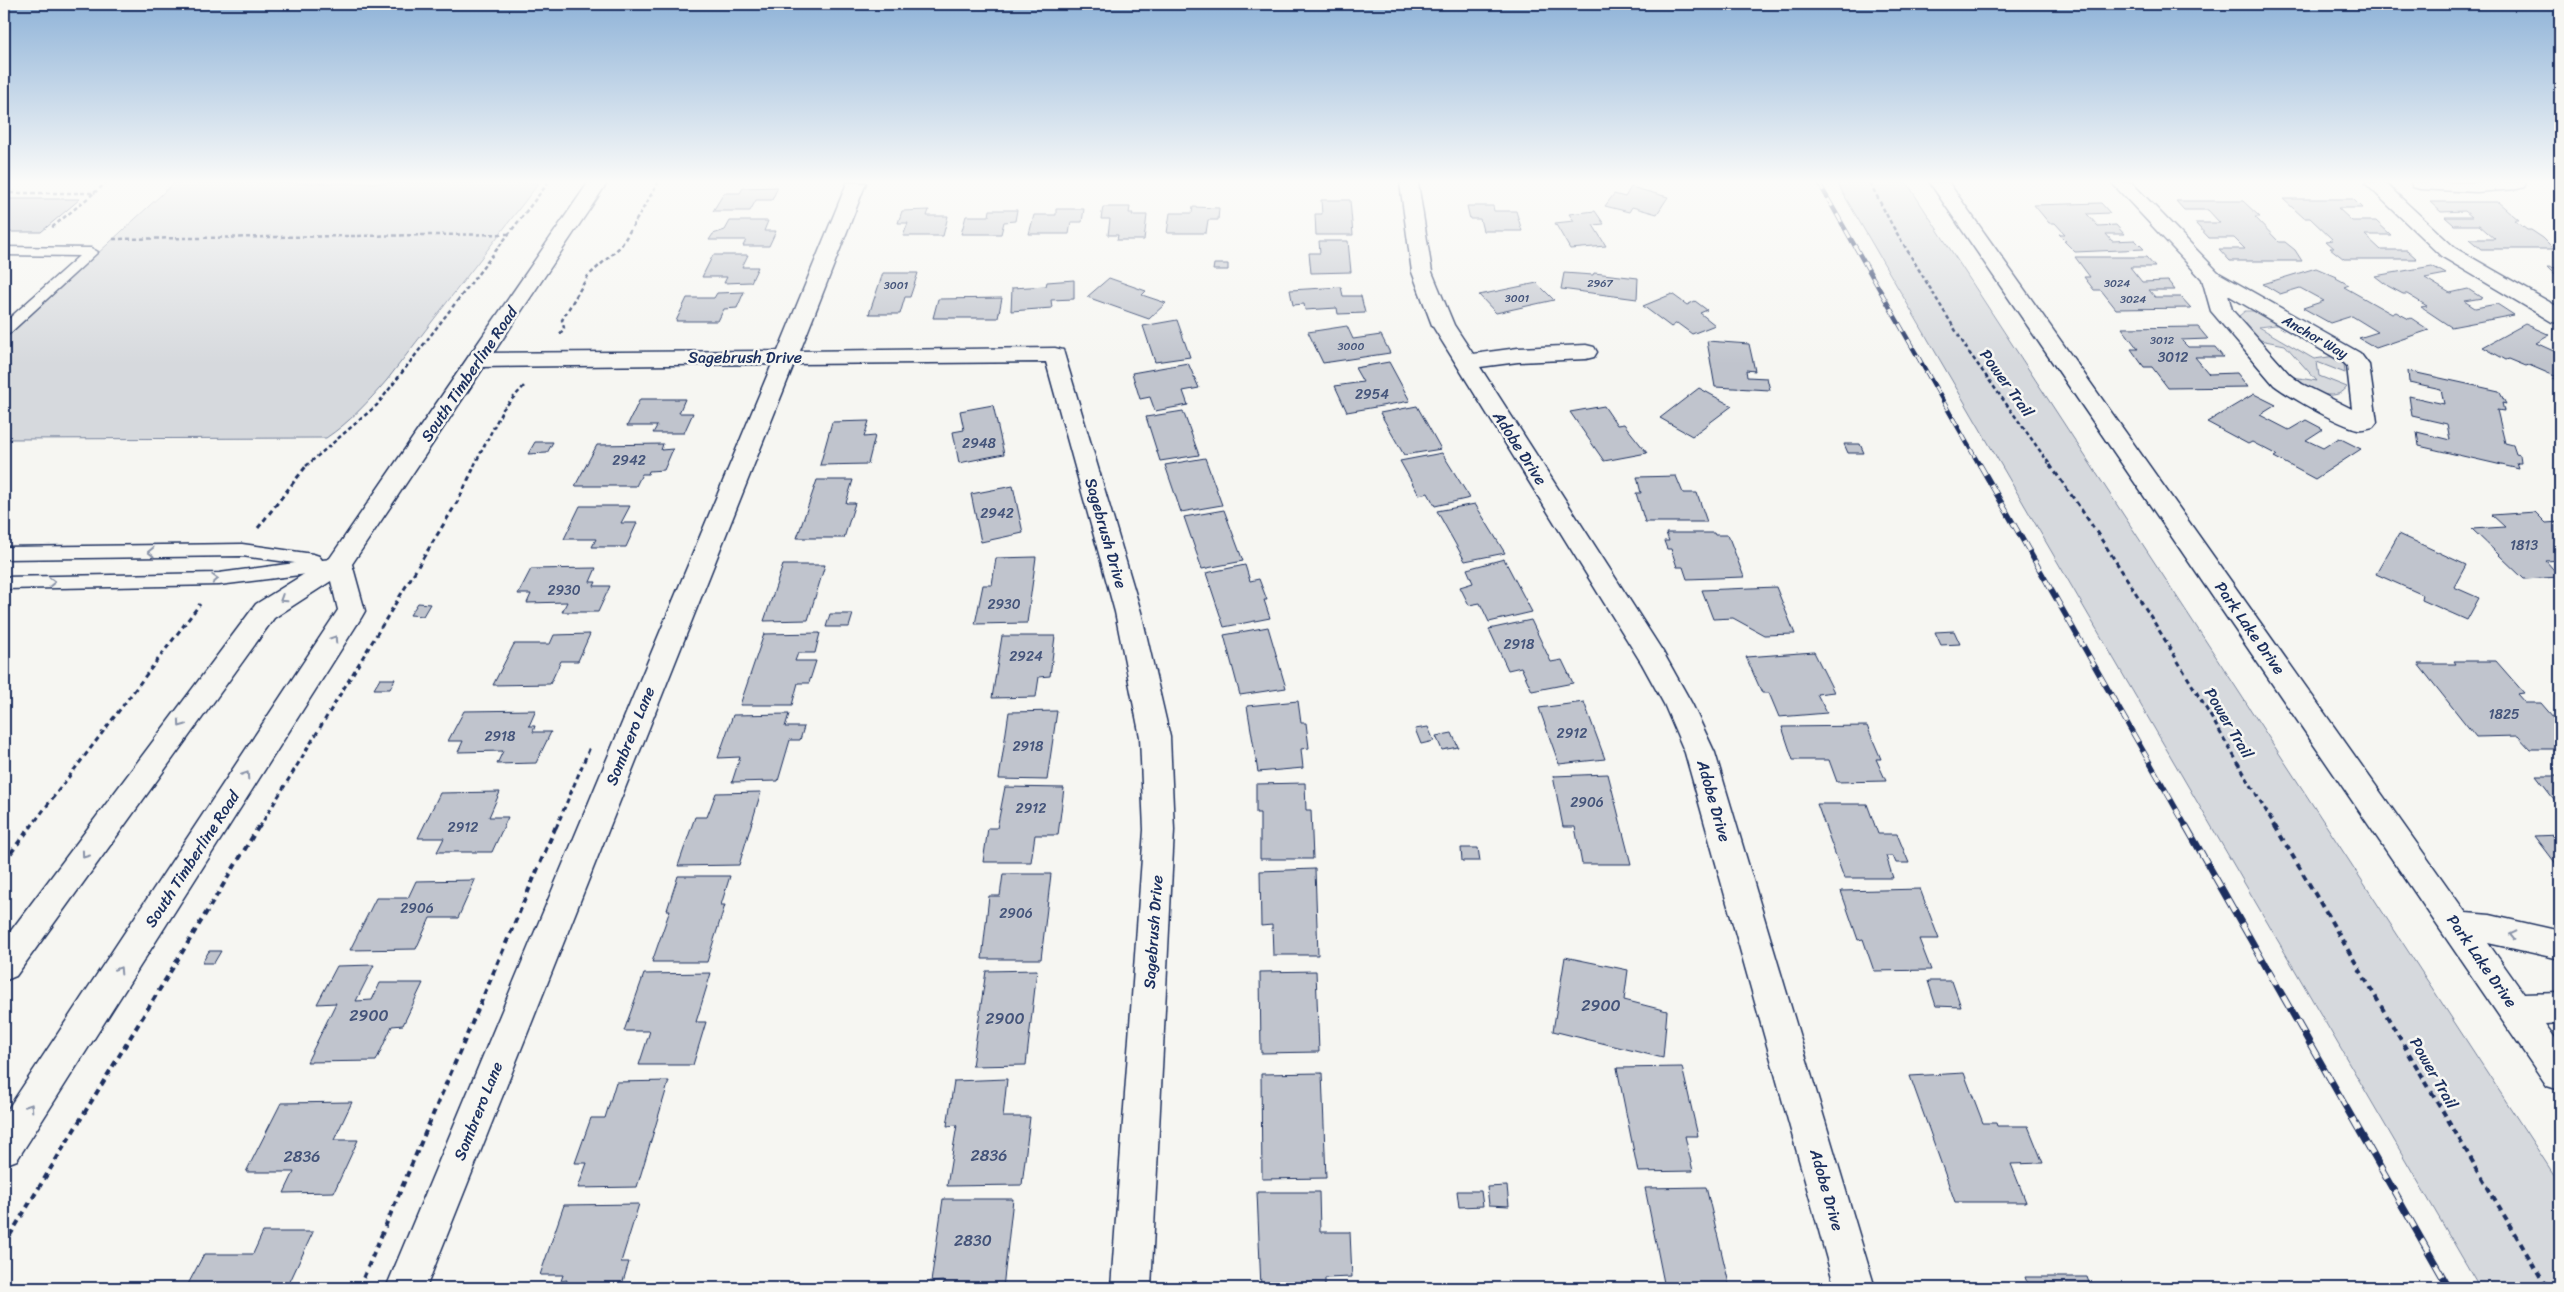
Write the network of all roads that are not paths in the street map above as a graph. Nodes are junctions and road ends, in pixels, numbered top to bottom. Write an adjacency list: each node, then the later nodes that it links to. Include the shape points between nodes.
1 (558, 243): 15 (street, South Timberline Road)
2 (832, 243): 14 (street, Sombrero Lane)
3 (1417, 243): 16 (street, Adobe Drive, via 1422,272 1442,325)
4 (1980, 243): 20 (street, Park Lake Drive)
5 (2179, 243): 8 (street, Anchor Way)
6 (2439, 243): 9 (street)
7 (4, 251): 12 (lane, via 90,252)
8 (2212, 277): 8 (street, Anchor Way, via 2352,358 2358,365 2365,422 2343,414 2282,380 2222,311)
9 (2537, 304): 10 (street); 11 (street)
10 (2560, 313)
11 (2560, 317)
12 (4, 331)
13 (1586, 352): 16 (street, via 1518,355)
14 (785, 356): 15 (street, Sagebrush Drive); 27 (street, Sombrero Lane); 28 (street, Sagebrush Drive, via 1055,355 1128,612 1155,737 1159,830)
15 (478, 360): 18 (street, South Timberline Road)
16 (1465, 362): 29 (street, Adobe Drive, via 1653,659 1700,754)
17 (4, 553): 18 (lane, one-way to 17, via 242,550)
18 (339, 564): 19 (lane, one-way to 18, via 219,579); 22 (street, South Timberline Road, one-way to 22, via 265,611); 26 (street, South Timberline Road, one-way to 18, via 352,611)
19 (4, 583)
20 (2458, 926): 21 (street, one-way to 20, via 2490,929); 24 (street, Park Lake Drive)
21 (2560, 944)
22 (4, 966)
23 (2560, 1008): 24 (street)
24 (2516, 1010): 25 (street, Park Lake Drive)
25 (2560, 1074)
26 (4, 1148)
27 (406, 1288)
28 (1131, 1288)
29 (1855, 1288)

